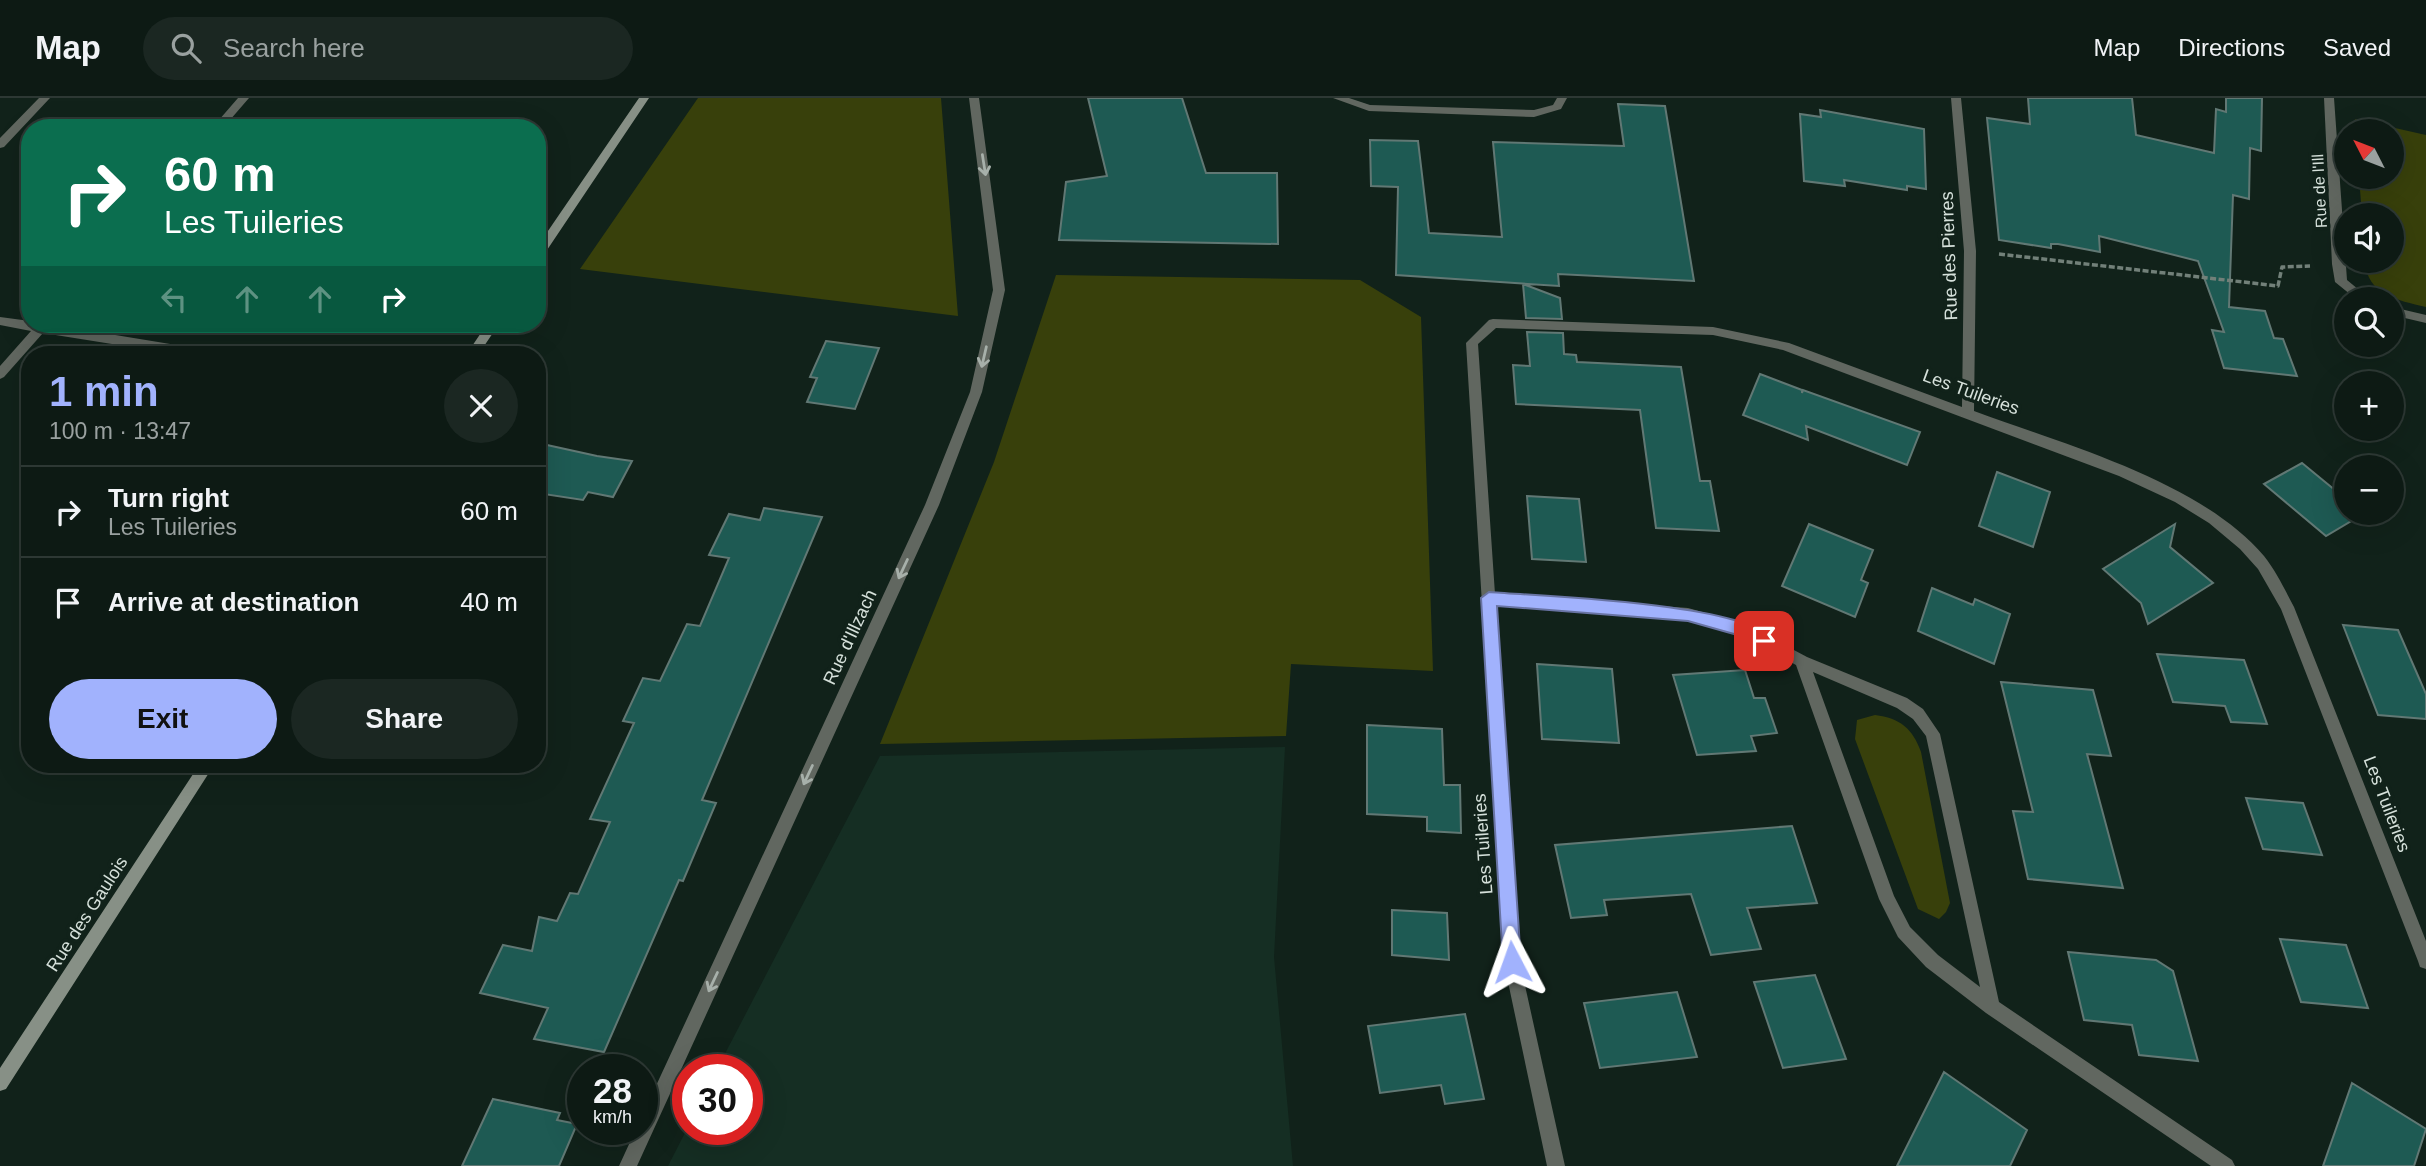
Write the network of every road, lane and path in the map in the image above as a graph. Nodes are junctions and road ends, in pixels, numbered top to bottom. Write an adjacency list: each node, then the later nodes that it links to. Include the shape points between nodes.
1 (46, 98): 9 (street)
2 (244, 98): 10 (street)
3 (644, 98): 14 (main road)
4 (974, 98): 32 (street, Rue d'Illzach, one-way to 32, via 999,290 976,392 932,505)
5 (1338, 98): 6 (street, via 1369,108 1534,114 1557,107)
6 (1562, 98)
7 (1956, 98): 15 (street, Rue des Pierres)
8 (2329, 98): 13 (street, Rue de l'Ill)
9 (25, 119)
10 (225, 119)
11 (21, 123): 12 (street)
12 (0, 144)
13 (2335, 203)
14 (546, 243)
15 (1970, 251): 16 (path, via 2278,286 2282,267); 25 (street, Rue des Pierres)
16 (2334, 264)
17 (2404, 314): 18 (street)
18 (2426, 319)
19 (0, 321): 20 (street)
20 (21, 324)
21 (82, 333): 22 (street)
22 (156, 346)
23 (21, 350): 24 (street)
24 (0, 374)
25 (1968, 413): 26 (street, Les Tuileries, via 1785,346 1713,331 1493,323 1472,344); 29 (street, Les Tuileries, via 2176,495 2218,520 2260,561 2287,607)
26 (1489, 598): 27 (street, via 1688,614 1745,630); 33 (street, Les Tuileries, via 1512,962)
27 (1802, 662): 30 (street, via 1887,899 1904,932 1932,961); 30 (street, via 1902,703 1918,714 1933,734)
28 (201, 773): 31 (main road, Rue des Gaulois)
29 (2426, 961)
30 (1992, 1007): 34 (street)
31 (0, 1083)
32 (628, 1166)
33 (1556, 1166)
34 (2226, 1166)

